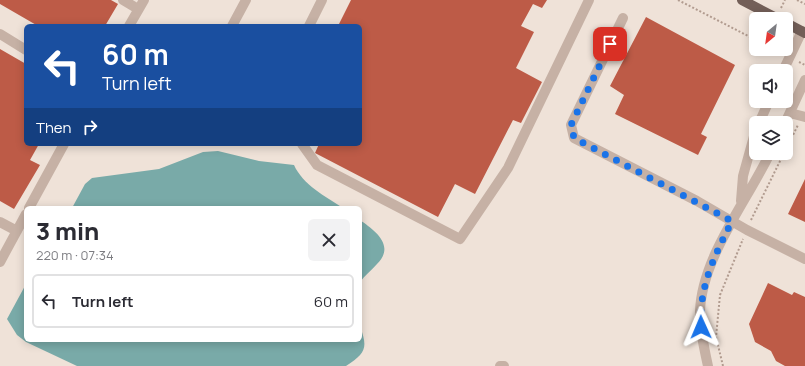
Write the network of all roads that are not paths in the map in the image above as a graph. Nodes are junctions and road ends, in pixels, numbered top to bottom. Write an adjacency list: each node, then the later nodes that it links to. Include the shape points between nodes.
1 (123, 0): 7 (street)
2 (144, 0): 7 (street)
3 (246, 0): 11 (street)
4 (322, 0): 12 (street)
5 (589, 0): 23 (street, via 508,168 460,239 317,166)
6 (742, 0): 8 (main road)
7 (138, 9): 10 (street)
8 (765, 12)
9 (623, 18): 29 (street, via 571,125 574,138)
10 (130, 24)
11 (233, 24)
12 (310, 24)
13 (793, 27): 14 (main road)
14 (803, 32): 17 (street)
15 (0, 34): 16 (street)
16 (24, 49)
17 (787, 64)
18 (805, 80): 19 (street)
19 (790, 113): 20 (street); 21 (street)
20 (788, 116)
21 (804, 117)
22 (63, 146): 27 (street)
23 (303, 146)
24 (749, 154): 26 (street, via 743,176)
25 (767, 160): 26 (street)
26 (741, 203): 29 (street)
27 (30, 206)
28 (24, 218): 31 (street)
29 (732, 221): 32 (street); 36 (street, via 713,261 703,292 701,327)
30 (0, 222): 31 (street)
31 (17, 232): 33 (street)
32 (805, 259)
33 (0, 262)
34 (500, 366): 35 (street)
35 (504, 366)
36 (708, 366)

